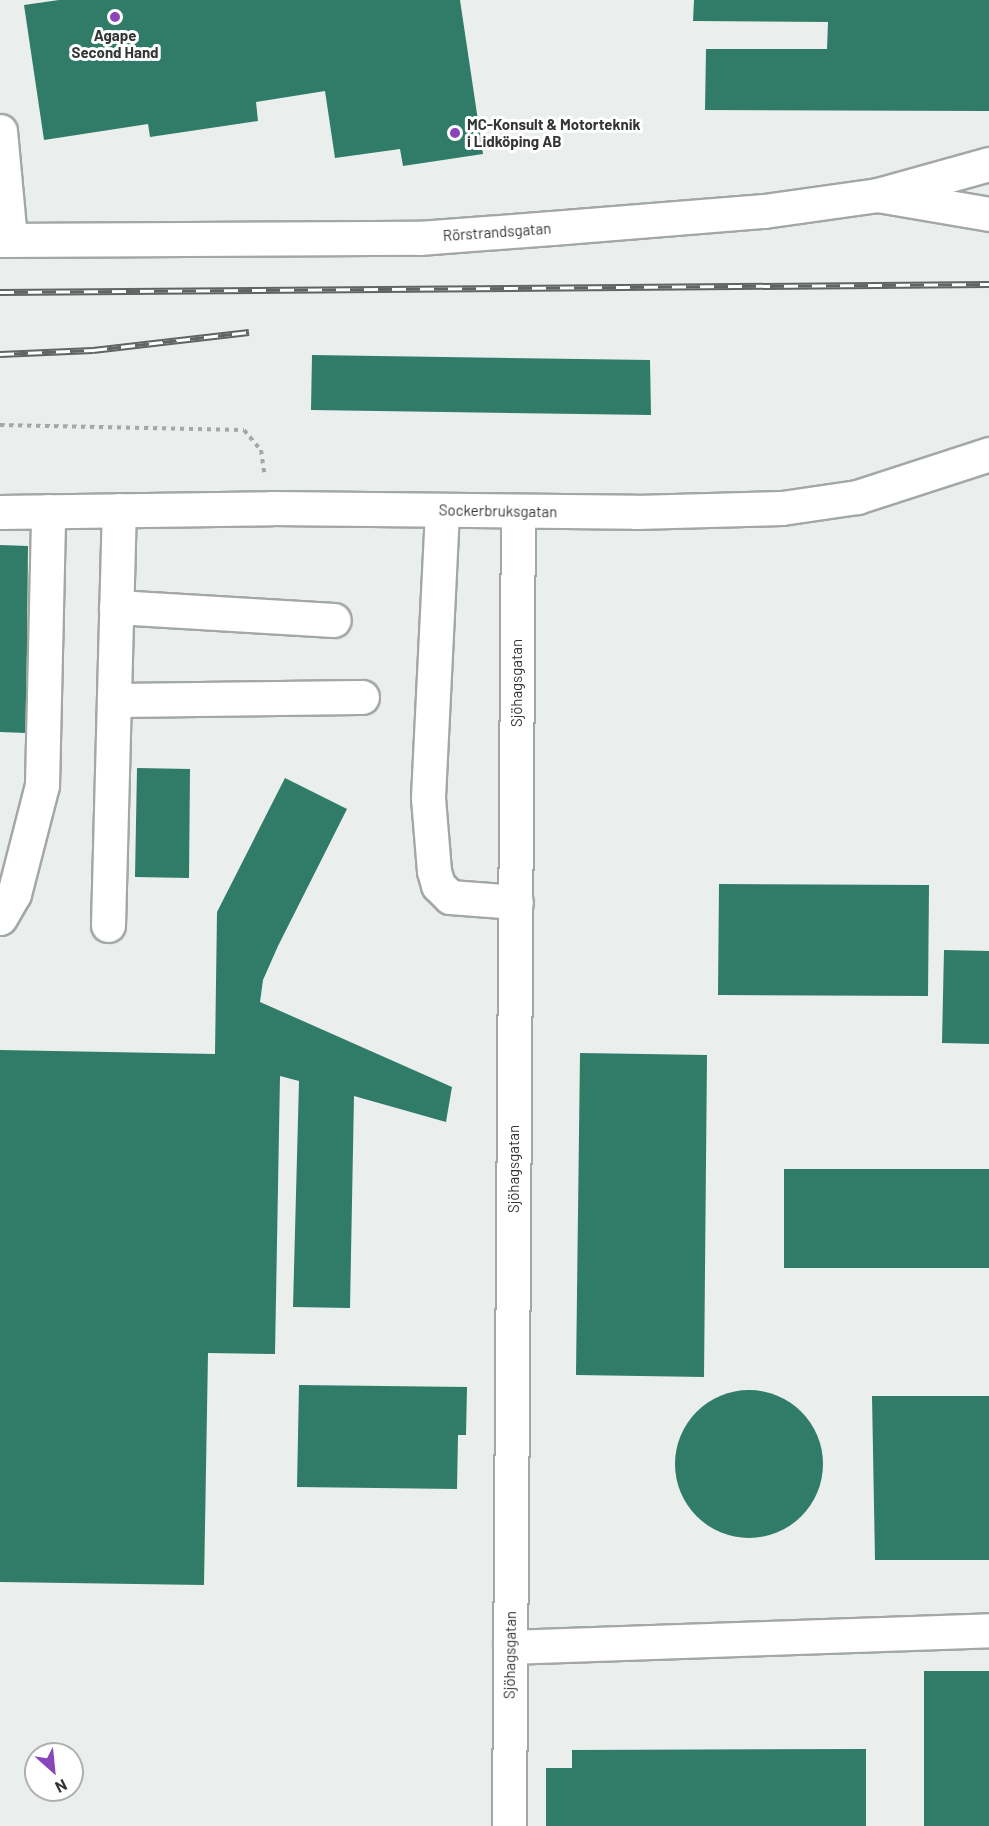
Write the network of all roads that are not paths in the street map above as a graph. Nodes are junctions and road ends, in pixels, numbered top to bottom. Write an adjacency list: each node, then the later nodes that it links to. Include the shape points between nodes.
1 (0, 131): 5 (street)
2 (989, 164): 3 (street, Rörstrandsgatan)
3 (878, 195): 4 (street); 5 (street, Rörstrandsgatan, via 764,211 419,238)
4 (989, 214)
5 (5, 239)
6 (989, 454): 11 (street, Sockerbruksgatan, via 900,485 825,503 716,511)
7 (119, 510): 8 (street, Sockerbruksgatan); 9 (street, Sockerbruksgatan); 12 (street)
8 (48, 511): 10 (street, Sockerbruksgatan); 17 (street, via 42,785 14,894)
9 (442, 511): 11 (street, Sockerbruksgatan); 16 (street, via 428,798 434,871 438,885 450,897)
10 (0, 512)
11 (518, 512): 16 (street, Sjöhagsgatan)
12 (116, 607): 13 (street); 15 (street)
13 (333, 620)
14 (362, 697): 15 (street)
15 (114, 700): 18 (street)
16 (516, 902): 20 (street, Sjöhagsgatan)
17 (0, 918)
18 (108, 925)
19 (989, 1630): 20 (street)
20 (510, 1647): 21 (street, Sjöhagsgatan)
21 (508, 1826)

